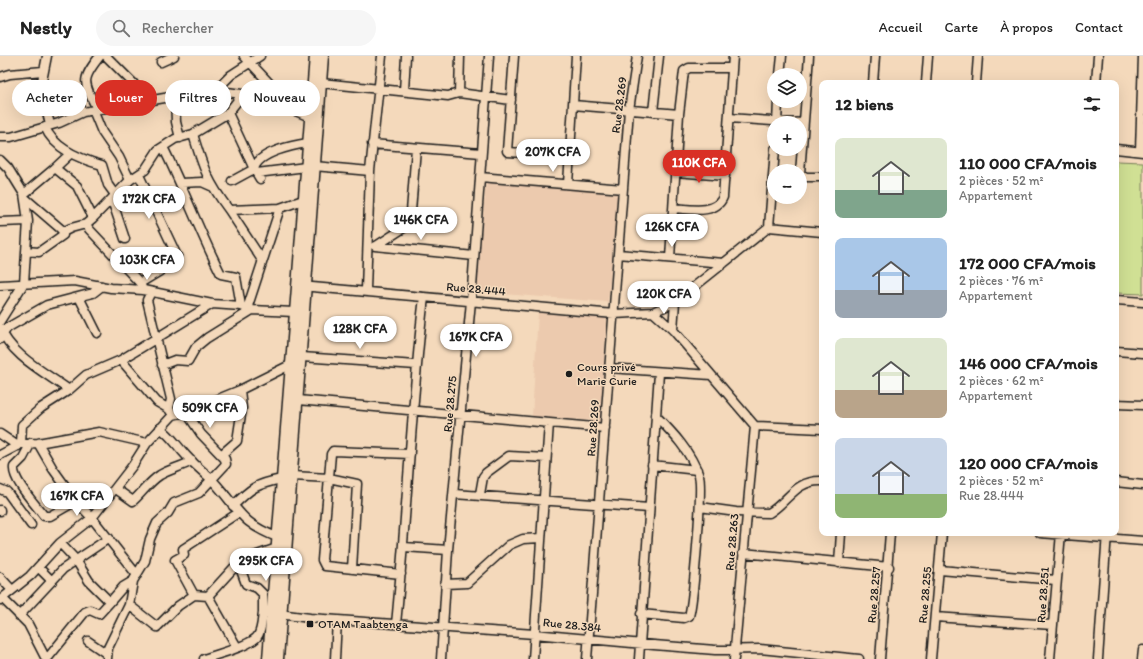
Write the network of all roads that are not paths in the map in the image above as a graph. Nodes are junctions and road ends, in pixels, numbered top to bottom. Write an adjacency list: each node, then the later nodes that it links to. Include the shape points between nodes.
1 (47, 56): 29 (street)
2 (100, 56): 47 (street, via 87,72 85,79)
3 (106, 56): 31 (street)
4 (174, 56): 25 (street)
5 (244, 56): 26 (street)
6 (260, 56): 26 (street)
7 (314, 56): 59 (main road)
8 (323, 56): 38 (main road)
9 (382, 56): 39 (street)
10 (406, 56): 40 (street)
11 (460, 56): 41 (street)
12 (489, 56): 42 (street, Rue 28.275)
13 (514, 56): 44 (street)
14 (576, 56): 45 (street)
15 (637, 56): 48 (street, Rue 28.269)
16 (659, 56): 50 (street)
17 (733, 56): 27 (street)
18 (782, 56): 28 (street)
19 (809, 56): 58 (street)
20 (875, 56): 34 (street)
21 (928, 56): 35 (street)
22 (978, 56): 36 (street)
23 (1098, 56): 37 (street)
24 (1143, 56): 71 (street)
25 (161, 62)
26 (252, 63): 32 (street); 33 (street)
27 (732, 68): 51 (street, via 686,69); 60 (street)
28 (781, 68)
29 (43, 71): 30 (street); 62 (street, via 42,94)
30 (0, 77)
31 (130, 80)
32 (226, 80)
33 (266, 80)
34 (874, 80)
35 (926, 80)
36 (976, 80)
37 (1096, 80)
38 (321, 82): 39 (street); 78 (main road)
39 (379, 88): 40 (street); 67 (street)
40 (404, 91): 41 (street, via 448,96)
41 (459, 93): 42 (street)
42 (486, 96): 44 (street); 73 (street, Rue 28.275)
43 (239, 99): 46 (street)
44 (511, 100): 74 (street, via 506,148 508,152)
45 (573, 105): 48 (street); 74 (street)
46 (231, 108)
47 (95, 110): 49 (street)
48 (629, 110): 50 (street); 92 (street, Rue 28.269)
49 (87, 111)
50 (653, 112): 51 (street)
51 (679, 114): 81 (street)
52 (76, 116): 62 (street)
53 (97, 116): 87 (street, via 102,132 120,157)
54 (176, 116): 65 (street)
55 (222, 116): 63 (street)
56 (230, 116): 82 (street)
57 (306, 116): 59 (street)
58 (805, 116)
59 (310, 118): 66 (main road)
60 (729, 118): 61 (street); 84 (street)
61 (767, 121)
62 (47, 126): 64 (street, via 11,137); 72 (street, via 51,139)
63 (193, 134): 65 (street); 91 (street, via 202,165)
64 (0, 137)
65 (180, 138): 68 (street)
66 (308, 144): 78 (main road); 82 (street, via 289,146 267,155 255,165)
67 (372, 144): 69 (street); 80 (street)
68 (163, 147): 83 (street); 89 (street)
69 (416, 148): 73 (street); 107 (street, via 410,224)
70 (1119, 149): 71 (street)
71 (1142, 151)
72 (71, 153): 79 (street); 94 (street, via 79,159 102,165)
73 (481, 153): 85 (street, Rue 28.275)
74 (570, 156): 90 (street)
75 (774, 156): 103 (street)
76 (801, 156): 86 (street, via 800,173 806,177)
77 (0, 160): 93 (street, via 8,168)
78 (310, 166): 80 (street); 82 (street); 95 (main road); 117 (main road)
79 (55, 168): 93 (street); 99 (street, via 77,186)
80 (370, 172): 107 (street)
81 (676, 172): 84 (street); 97 (street)
82 (257, 174): 88 (street)
83 (139, 175): 87 (street); 118 (street, via 177,256)
84 (725, 176): 97 (street, via 723,197 718,204 707,210)
85 (480, 177): 90 (street); 110 (street, Rue 28.275)
86 (819, 178)
87 (130, 180): 94 (street)
88 (232, 181)
89 (181, 182): 91 (street, via 202,182); 129 (street, via 221,274 236,277)
90 (568, 184): 92 (street)
91 (212, 186): 98 (street)
92 (623, 189): 109 (street, Rue 28.269)
93 (25, 197): 100 (street); 104 (street)
94 (114, 198): 99 (street); 106 (street)
95 (303, 200): 96 (street); 117 (main road)
96 (280, 208): 98 (street); 112 (street)
97 (674, 208): 111 (street)
98 (229, 210): 112 (street)
99 (93, 218): 102 (street)
100 (28, 221): 101 (street); 108 (street)
101 (0, 222)
102 (86, 224): 104 (street); 118 (street)
103 (769, 227): 105 (street); 113 (street)
104 (63, 232): 108 (street, via 63,235 39,252)
105 (819, 232)
106 (125, 239)
107 (372, 246): 110 (street); 119 (street)
108 (26, 250): 114 (street)
109 (618, 254): 111 (street); 133 (street, Rue 28.269)
110 (474, 256): 124 (street, Rue 28.275)
111 (670, 258): 113 (street)
112 (262, 260): 129 (street)
113 (724, 262): 125 (street)
114 (24, 283): 115 (street); 116 (street, via 75,281); 128 (street)
115 (0, 285)
116 (102, 286): 118 (street); 121 (street, via 92,293)
117 (302, 286): 119 (street, Rue 28.444); 131 (main road); 141 (main road)
118 (141, 287): 120 (street)
119 (366, 290): 122 (street, Rue 28.444)
120 (151, 292): 127 (street); 138 (street, via 147,300)
121 (79, 297): 136 (street); 137 (street, via 47,305)
122 (424, 297): 124 (street, Rue 28.444); 145 (street)
123 (1119, 300): 126 (street)
124 (471, 301): 133 (street, Rue 28.444); 157 (street, Rue 28.275)
125 (675, 302): 132 (street); 135 (street)
126 (1143, 302)
127 (212, 304): 129 (street); 138 (street)
128 (11, 306): 130 (street); 134 (street)
129 (247, 308): 131 (street); 143 (street, via 196,347 188,361 176,360)
130 (0, 311)
131 (294, 312): 144 (main road)
132 (653, 312): 133 (street, Rue 28.444); 135 (street)
133 (614, 314): 146 (street, Rue 28.269)
134 (0, 321)
135 (673, 330): 148 (street)
136 (97, 333)
137 (1, 334): 149 (street, via 22,355)
138 (157, 337): 142 (street); 143 (street)
139 (1119, 351): 140 (street)
140 (1143, 353)
141 (302, 357): 145 (street); 151 (main road)
142 (121, 360): 149 (street, via 86,375); 155 (street, via 156,402)
143 (162, 365): 155 (street, via 171,399)
144 (290, 365): 150 (street); 175 (main road)
145 (416, 365): 154 (street)
146 (610, 368): 147 (street); 162 (street, Rue 28.269)
147 (659, 373): 148 (street); 158 (street)
148 (712, 375): 160 (street)
149 (69, 390): 167 (street, via 41,408 22,425)
150 (240, 390): 156 (street); 170 (street, via 242,408 237,441)
151 (298, 400): 154 (street); 175 (main road)
152 (1119, 404): 153 (street)
153 (1143, 405)
154 (414, 409): 157 (street); 168 (street)
155 (171, 412): 156 (street); 161 (street)
156 (186, 412): 170 (street)
157 (461, 415): 159 (street); 183 (street, Rue 28.275)
158 (655, 415): 173 (street); 174 (street, via 680,442)
159 (549, 424): 162 (street); 171 (street)
160 (755, 426): 163 (street); 191 (street, Rue 28.263)
161 (160, 428): 166 (street); 172 (street)
162 (605, 428): 187 (street, Rue 28.269)
163 (819, 429)
164 (0, 434): 167 (street)
165 (35, 443): 166 (street, via 99,432); 167 (street); 186 (street); 186 (street, via 13,470 22,487 44,516 50,516)
166 (147, 443): 182 (street)
167 (19, 445): 169 (street)
168 (410, 454): 176 (street, via 333,451); 205 (street)
169 (0, 455)
170 (222, 455): 177 (street, via 226,464)
171 (546, 458): 184 (street, via 509,456 486,473); 185 (street)
172 (192, 460): 177 (street); 182 (street, via 182,467 160,475 148,484 133,502)
173 (652, 465): 174 (street); 189 (street)
174 (697, 470): 188 (street, via 700,479)
175 (287, 477): 176 (street); 190 (street, via 262,482 250,490); 199 (main road); 227 (main road)
176 (329, 478): 213 (street, via 356,483 358,486); 213 (street, via 322,560 325,566)
177 (212, 480): 190 (street); 217 (street, via 199,493 174,503 157,523 150,539 146,561)
178 (819, 481): 191 (street, via 799,485 769,513)
179 (1119, 482): 180 (street)
180 (1143, 485)
181 (0, 489): 193 (street, via 7,492)
182 (116, 489): 192 (street)
183 (454, 494): 184 (street); 206 (street, Rue 28.275)
184 (480, 494): 185 (street)
185 (545, 499): 187 (street); 201 (street)
186 (76, 501): 192 (street)
187 (599, 505): 189 (street); 236 (street, Rue 28.269)
188 (700, 507): 191 (street); 228 (street, via 688,616 684,618)
189 (649, 508): 228 (street)
190 (236, 510): 199 (street, via 260,531); 222 (street, via 188,544 182,550 184,555 175,560)
191 (747, 512): 207 (street, Rue 28.263)
192 (92, 518): 200 (street); 203 (street)
193 (31, 525)
194 (841, 536): 210 (street)
195 (890, 536): 212 (street, Rue 28.257)
196 (942, 536): 214 (street, Rue 28.255)
197 (1060, 536): 218 (street, Rue 28.251)
198 (1107, 536): 202 (street); 260 (street)
199 (277, 537): 204 (main road)
200 (109, 538): 208 (street); 217 (street)
201 (541, 538): 220 (street, via 516,540 468,583); 235 (street)
202 (1143, 541)
203 (60, 543): 208 (street); 211 (street)
204 (277, 548): 209 (street); 227 (main road)
205 (404, 548): 206 (street); 215 (street)
206 (448, 550): 220 (street, Rue 28.275)
207 (743, 553): 210 (street); 241 (street, Rue 28.263)
208 (76, 560): 219 (street); 225 (street, via 89,581)
209 (238, 562): 223 (street, via 224,581); 227 (street, via 246,584 257,588 263,594)
210 (839, 563): 212 (street)
211 (38, 567): 219 (street); 221 (street)
212 (888, 567): 257 (street, Rue 28.257)
213 (352, 569): 215 (street)
214 (940, 570): 218 (street); 230 (street, Rue 28.255)
215 (401, 574): 232 (street)
216 (0, 576): 221 (street)
217 (135, 578): 225 (street); 226 (street)
218 (1056, 580): 233 (street, Rue 28.251)
219 (52, 581): 229 (street)
220 (445, 584): 234 (street, Rue 28.275)
221 (12, 590): 224 (street)
222 (194, 595): 223 (street); 226 (street, via 156,627)
223 (208, 596): 239 (street)
224 (1, 599): 229 (street)
225 (110, 602): 245 (street, via 99,614 90,610 85,612)
226 (128, 605): 243 (street)
227 (272, 614): 231 (street, Rue 28.384); 239 (street, via 256,638); 247 (main road); 248 (main road)
228 (641, 614): 238 (street)
229 (19, 616): 245 (street, via 28,624)
230 (935, 617): 233 (street); 258 (street, Rue 28.255)
231 (337, 620): 232 (street, Rue 28.384); 249 (street)
232 (396, 624): 234 (street, Rue 28.384)
233 (1053, 625): 259 (street, Rue 28.251)
234 (442, 628): 235 (street, Rue 28.384); 250 (street, Rue 28.275)
235 (534, 634): 236 (street, Rue 28.384); 251 (street)
236 (588, 640): 238 (street, Rue 28.384); 252 (street, Rue 28.269)
237 (88, 641): 243 (street)
238 (640, 644): 241 (street, Rue 28.384); 253 (street)
239 (237, 647): 244 (street)
240 (760, 649): 241 (street, Rue 28.384); 255 (street); 256 (street, Rue 28.384)
241 (735, 650): 254 (street, Rue 28.263)
242 (1143, 650): 261 (street)
243 (107, 656)
244 (219, 657): 246 (street)
245 (47, 659)
246 (204, 659)
247 (268, 659)
248 (278, 659)
249 (335, 659)
250 (441, 659)
251 (533, 659)
252 (587, 659)
253 (639, 659)
254 (734, 659)
255 (760, 659)
256 (859, 659)
257 (880, 659)
258 (931, 659)
259 (1050, 659)
260 (1098, 659)
261 (1142, 659)

